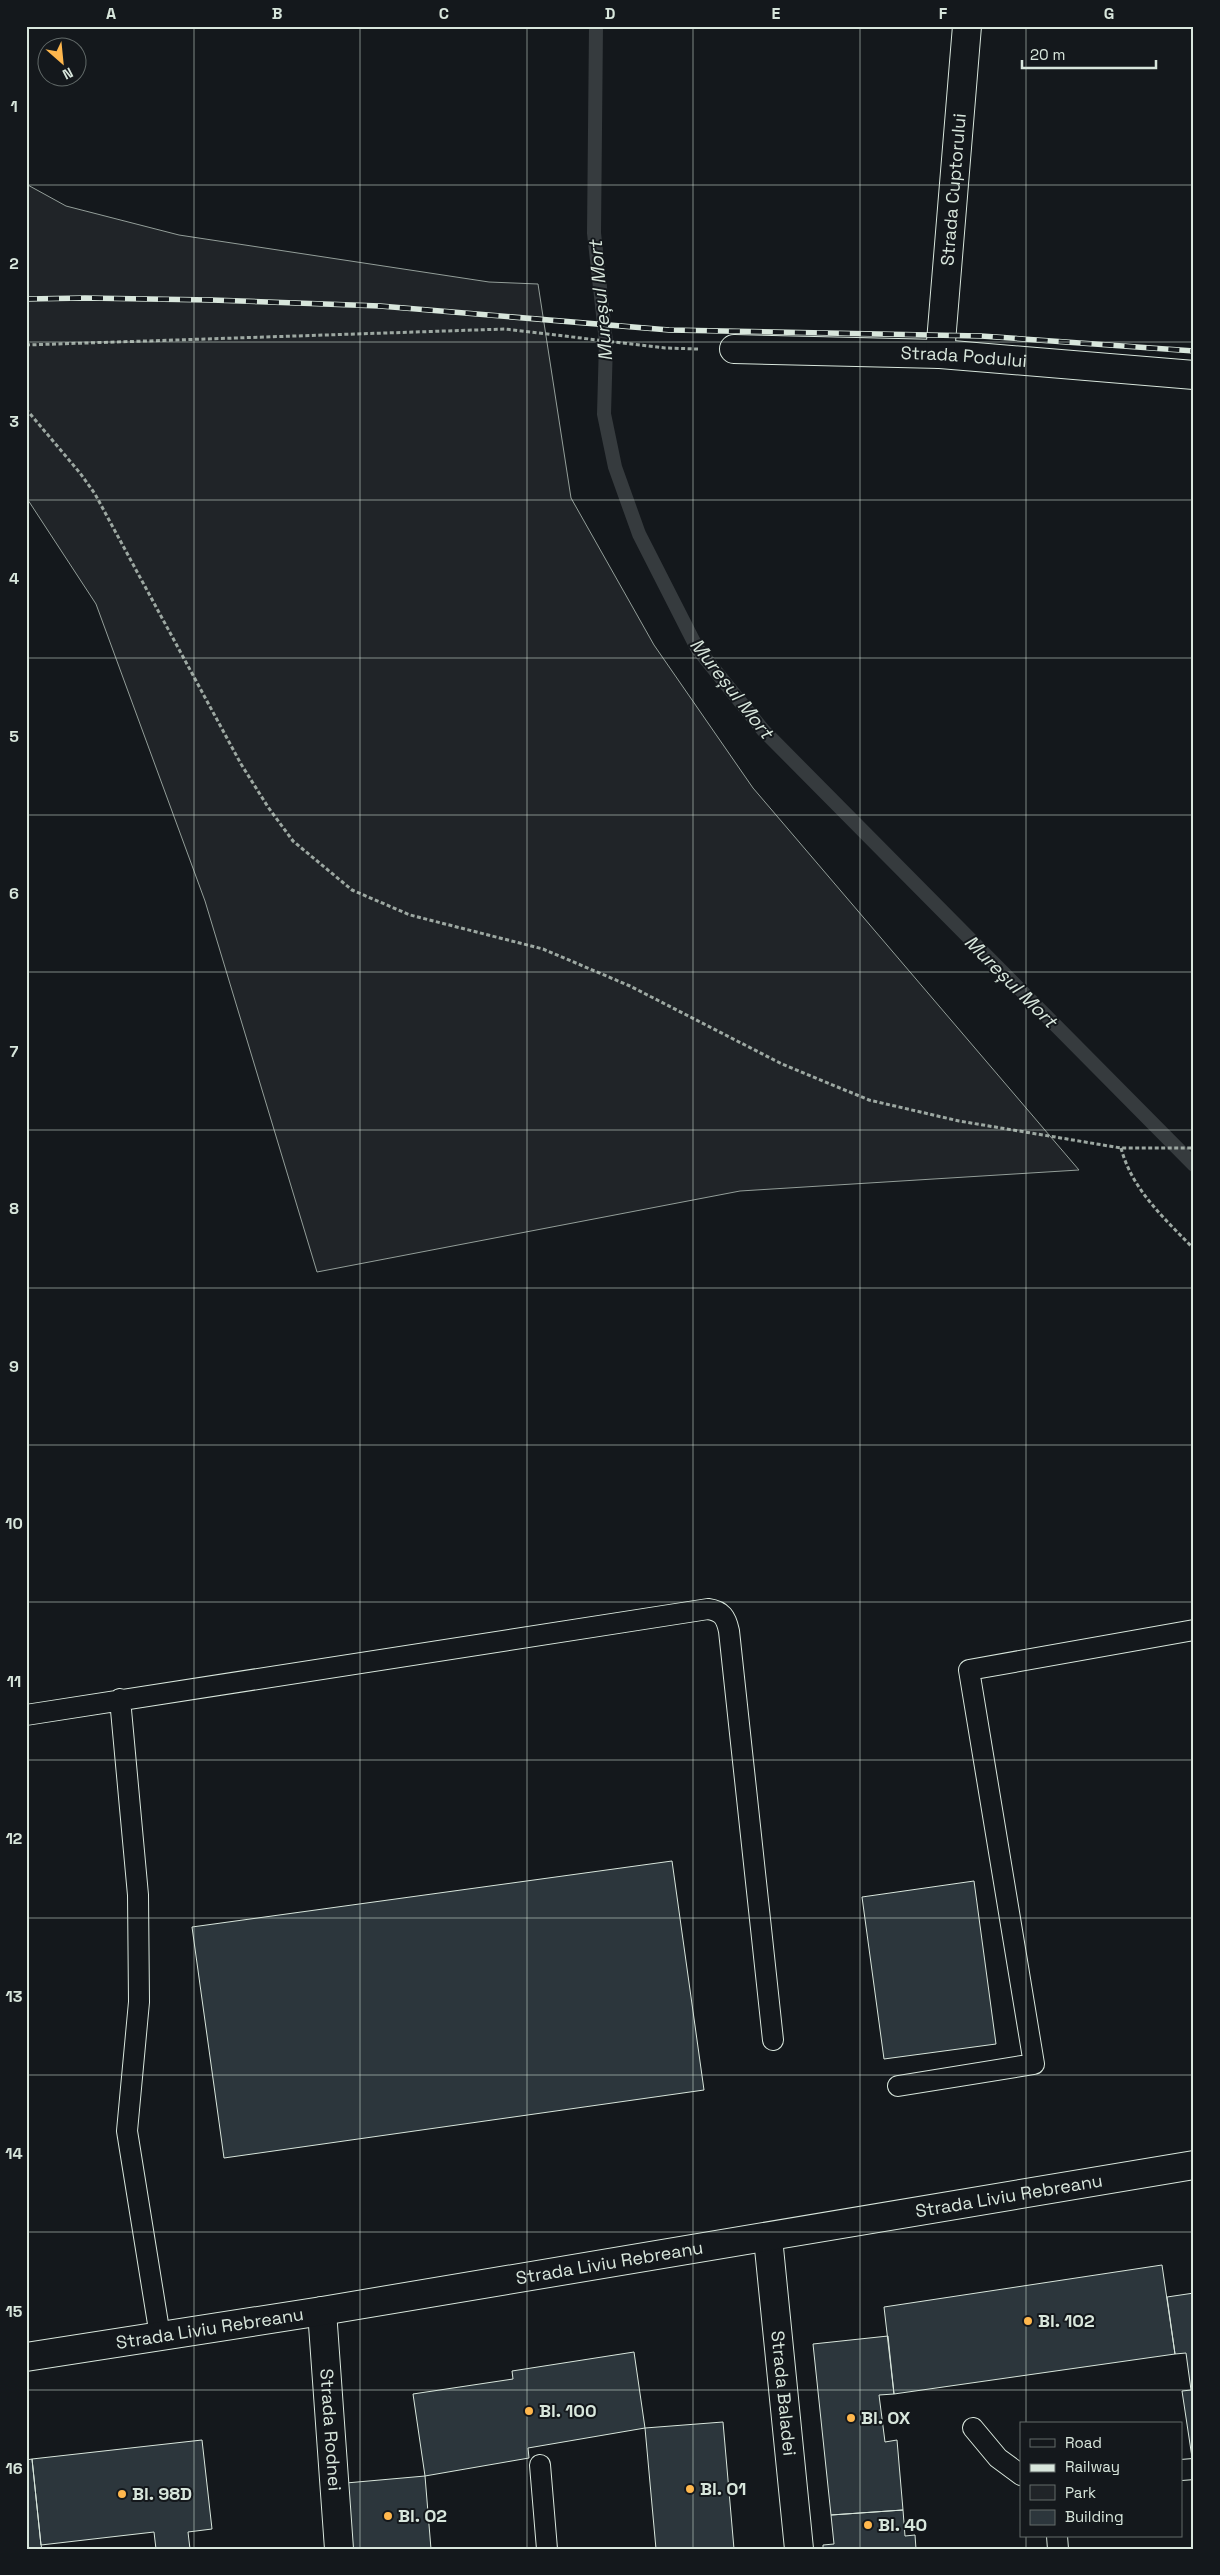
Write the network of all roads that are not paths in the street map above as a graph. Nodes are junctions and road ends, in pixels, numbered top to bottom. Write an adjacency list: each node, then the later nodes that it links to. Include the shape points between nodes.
1 (967, 26): 3 (street, Strada Cuptorului)
2 (734, 349): 3 (street, Strada Podului)
3 (940, 354): 4 (street, Strada Podului)
4 (1194, 375)
5 (1194, 1630): 9 (lane, via 969,1670 1034,2064)
6 (120, 1699): 7 (lane); 8 (lane, via 718,1610 726,1619 729,1631); 13 (lane, via 138,1895 140,2002 128,2130)
7 (26, 1715)
8 (773, 2040)
9 (898, 2086)
10 (1194, 2165): 11 (street, Strada Liviu Rebreanu)
11 (768, 2238): 12 (street, Strada Liviu Rebreanu); 20 (street, Strada Baladei)
12 (322, 2311): 13 (street, Strada Liviu Rebreanu); 18 (street, Strada Rodnei)
13 (160, 2336): 14 (street, Strada Liviu Rebreanu)
14 (26, 2358)
15 (973, 2428): 17 (lane, via 998,2458)
16 (540, 2465): 19 (lane)
17 (1020, 2474)
18 (339, 2549)
19 (547, 2549)
20 (799, 2549)

